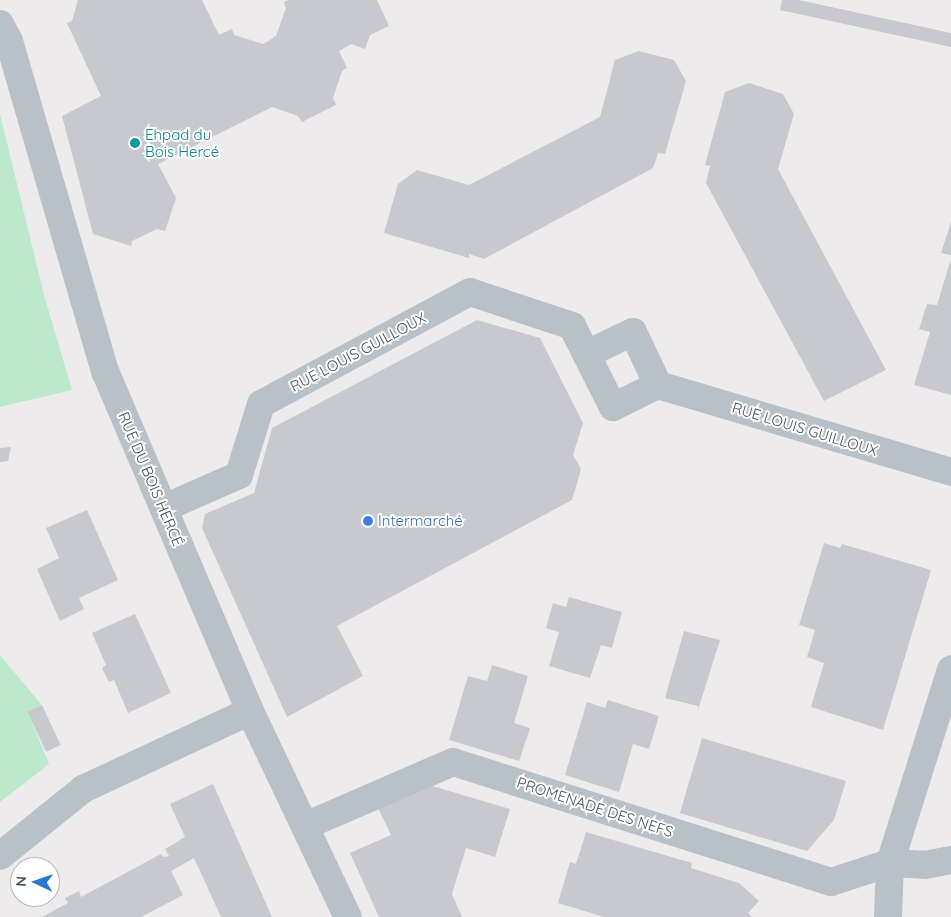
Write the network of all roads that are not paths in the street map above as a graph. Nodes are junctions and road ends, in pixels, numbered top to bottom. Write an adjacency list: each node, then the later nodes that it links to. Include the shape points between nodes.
1 (0, 24): 5 (street, RUE DU BOIS HERCÉ, via 9,41 105,371)
2 (587, 354): 3 (street, via 633,332); 3 (street, RUE LOUIS GUILLOUX, via 612,407); 5 (street, RUE LOUIS GUILLOUX, via 572,326 470,292 261,404 239,475)
3 (658, 385): 4 (street, RUE LOUIS GUILLOUX)
4 (951, 472)
5 (164, 508): 7 (street, RUE DU BOIS HERCÉ)
6 (951, 669): 11 (street)
7 (250, 711): 8 (street, RUE DU BOIS HERCÉ); 9 (street, via 83,788)
8 (305, 826): 11 (street, PROMENADE DES NEFS, via 453,762 831,882); 12 (street, RUE DU BOIS HERCÉ)
9 (0, 856)
10 (951, 860): 11 (street, via 924,865)
11 (890, 863): 13 (street)
12 (348, 917)
13 (888, 917)

